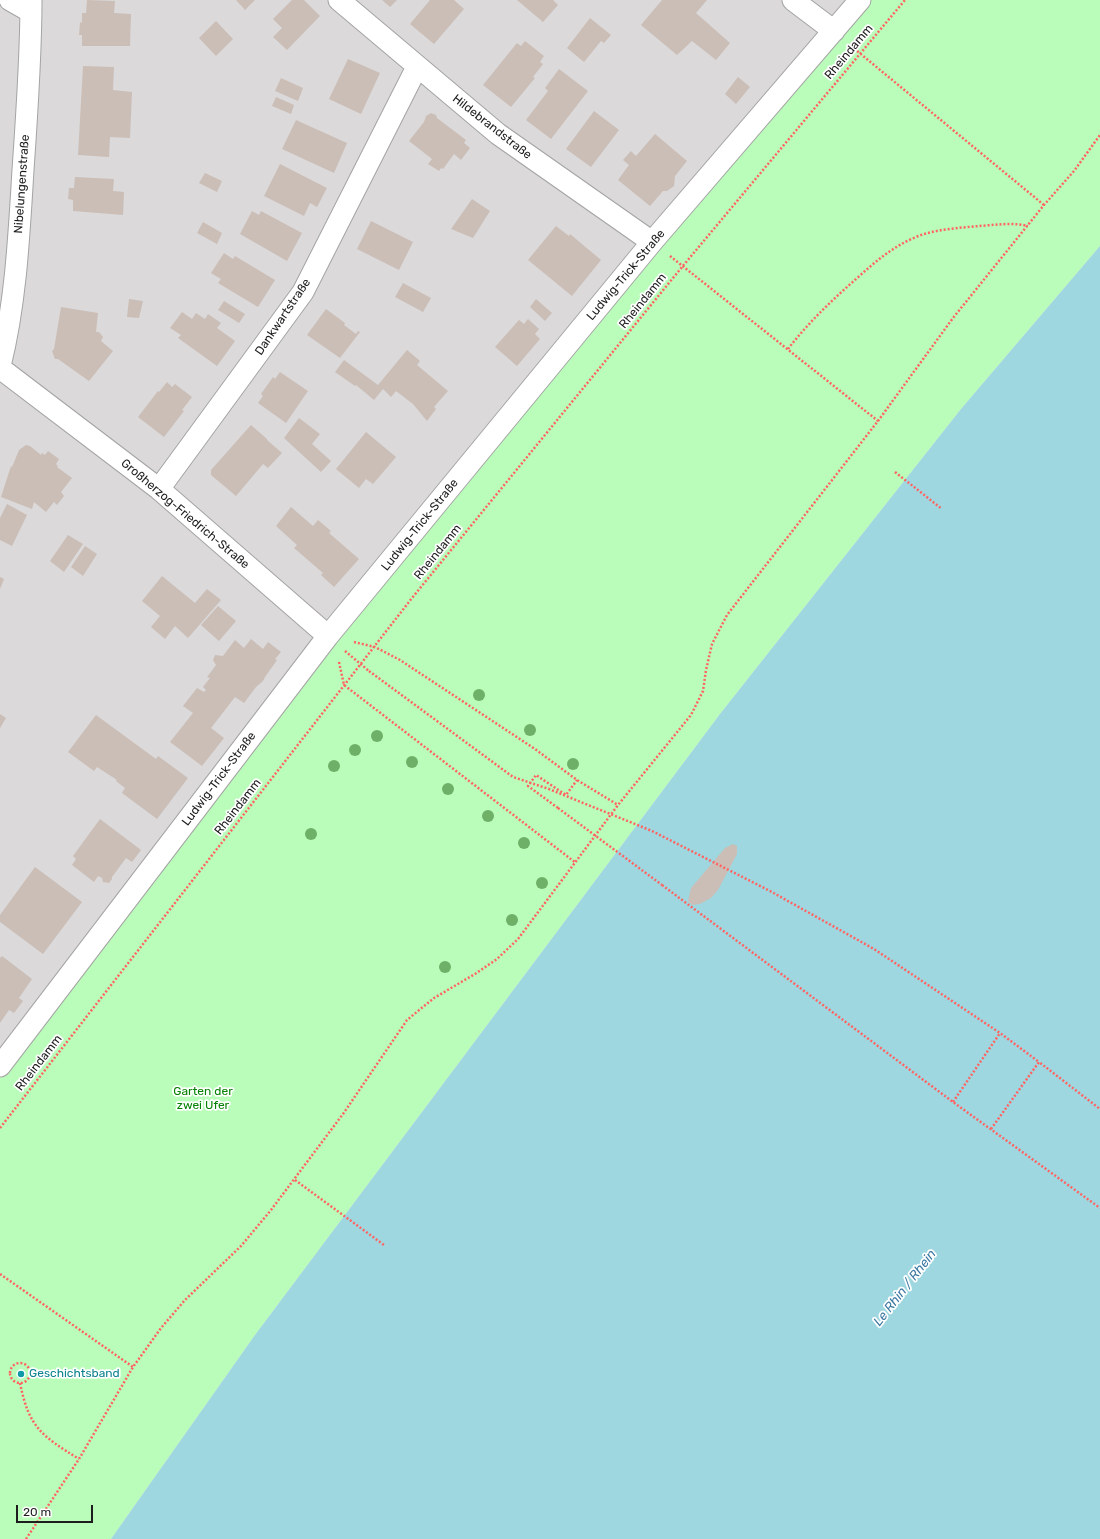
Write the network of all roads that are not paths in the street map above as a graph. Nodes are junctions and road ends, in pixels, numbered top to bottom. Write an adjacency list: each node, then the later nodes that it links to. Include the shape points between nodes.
1 (10, 0): 5 (street)
2 (339, 0): 7 (street, Hildebrandstraße)
3 (793, 0): 6 (street)
4 (860, 0): 6 (street, Ludwig-Trick-Straße)
5 (31, 6): 9 (street, Nibelungenstraße, via 18,250)
6 (834, 31): 8 (street, Ludwig-Trick-Straße)
7 (417, 67): 8 (street, Hildebrandstraße, via 498,134); 10 (street, Dankwartstraße, via 302,292)
8 (660, 249): 11 (street, Ludwig-Trick-Straße)
9 (0, 367): 10 (street, Großherzog-Friedrich-Straße)
10 (159, 489): 11 (street, Großherzog-Friedrich-Straße)
11 (328, 636): 12 (street, Ludwig-Trick-Straße)
12 (0, 1066)

